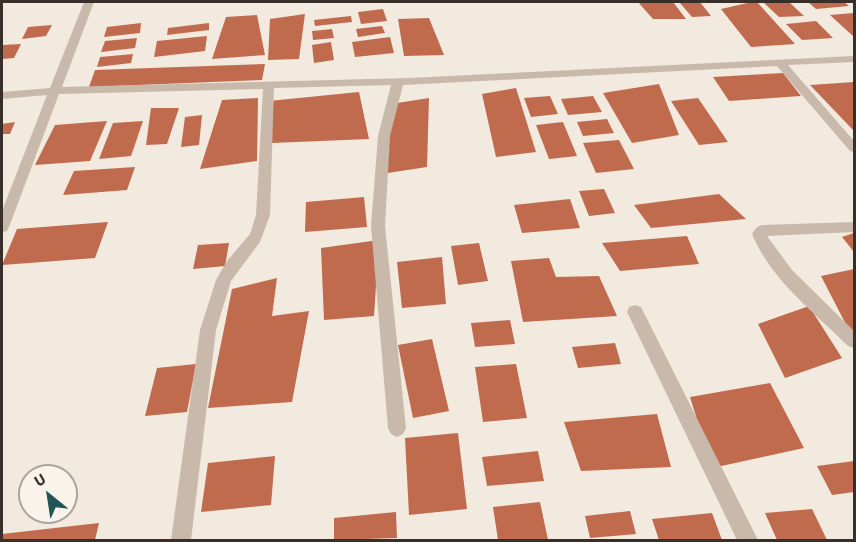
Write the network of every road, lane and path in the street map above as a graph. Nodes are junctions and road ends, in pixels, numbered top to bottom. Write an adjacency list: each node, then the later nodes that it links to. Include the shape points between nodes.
1 (88, 2): 6 (street)
2 (855, 59): 3 (street)
3 (780, 63): 4 (street); 8 (street)
4 (398, 81): 5 (street); 13 (street, via 384,136 378,226)
5 (269, 86): 6 (street); 14 (street, via 263,215 259,233 232,265 208,330)
6 (54, 91): 7 (street); 9 (street)
7 (2, 95)
8 (855, 148)
9 (2, 227)
10 (855, 227): 12 (street, via 759,234 792,280)
11 (635, 312): 15 (street)
12 (855, 341)
13 (397, 428)
14 (181, 540)
15 (748, 540)

